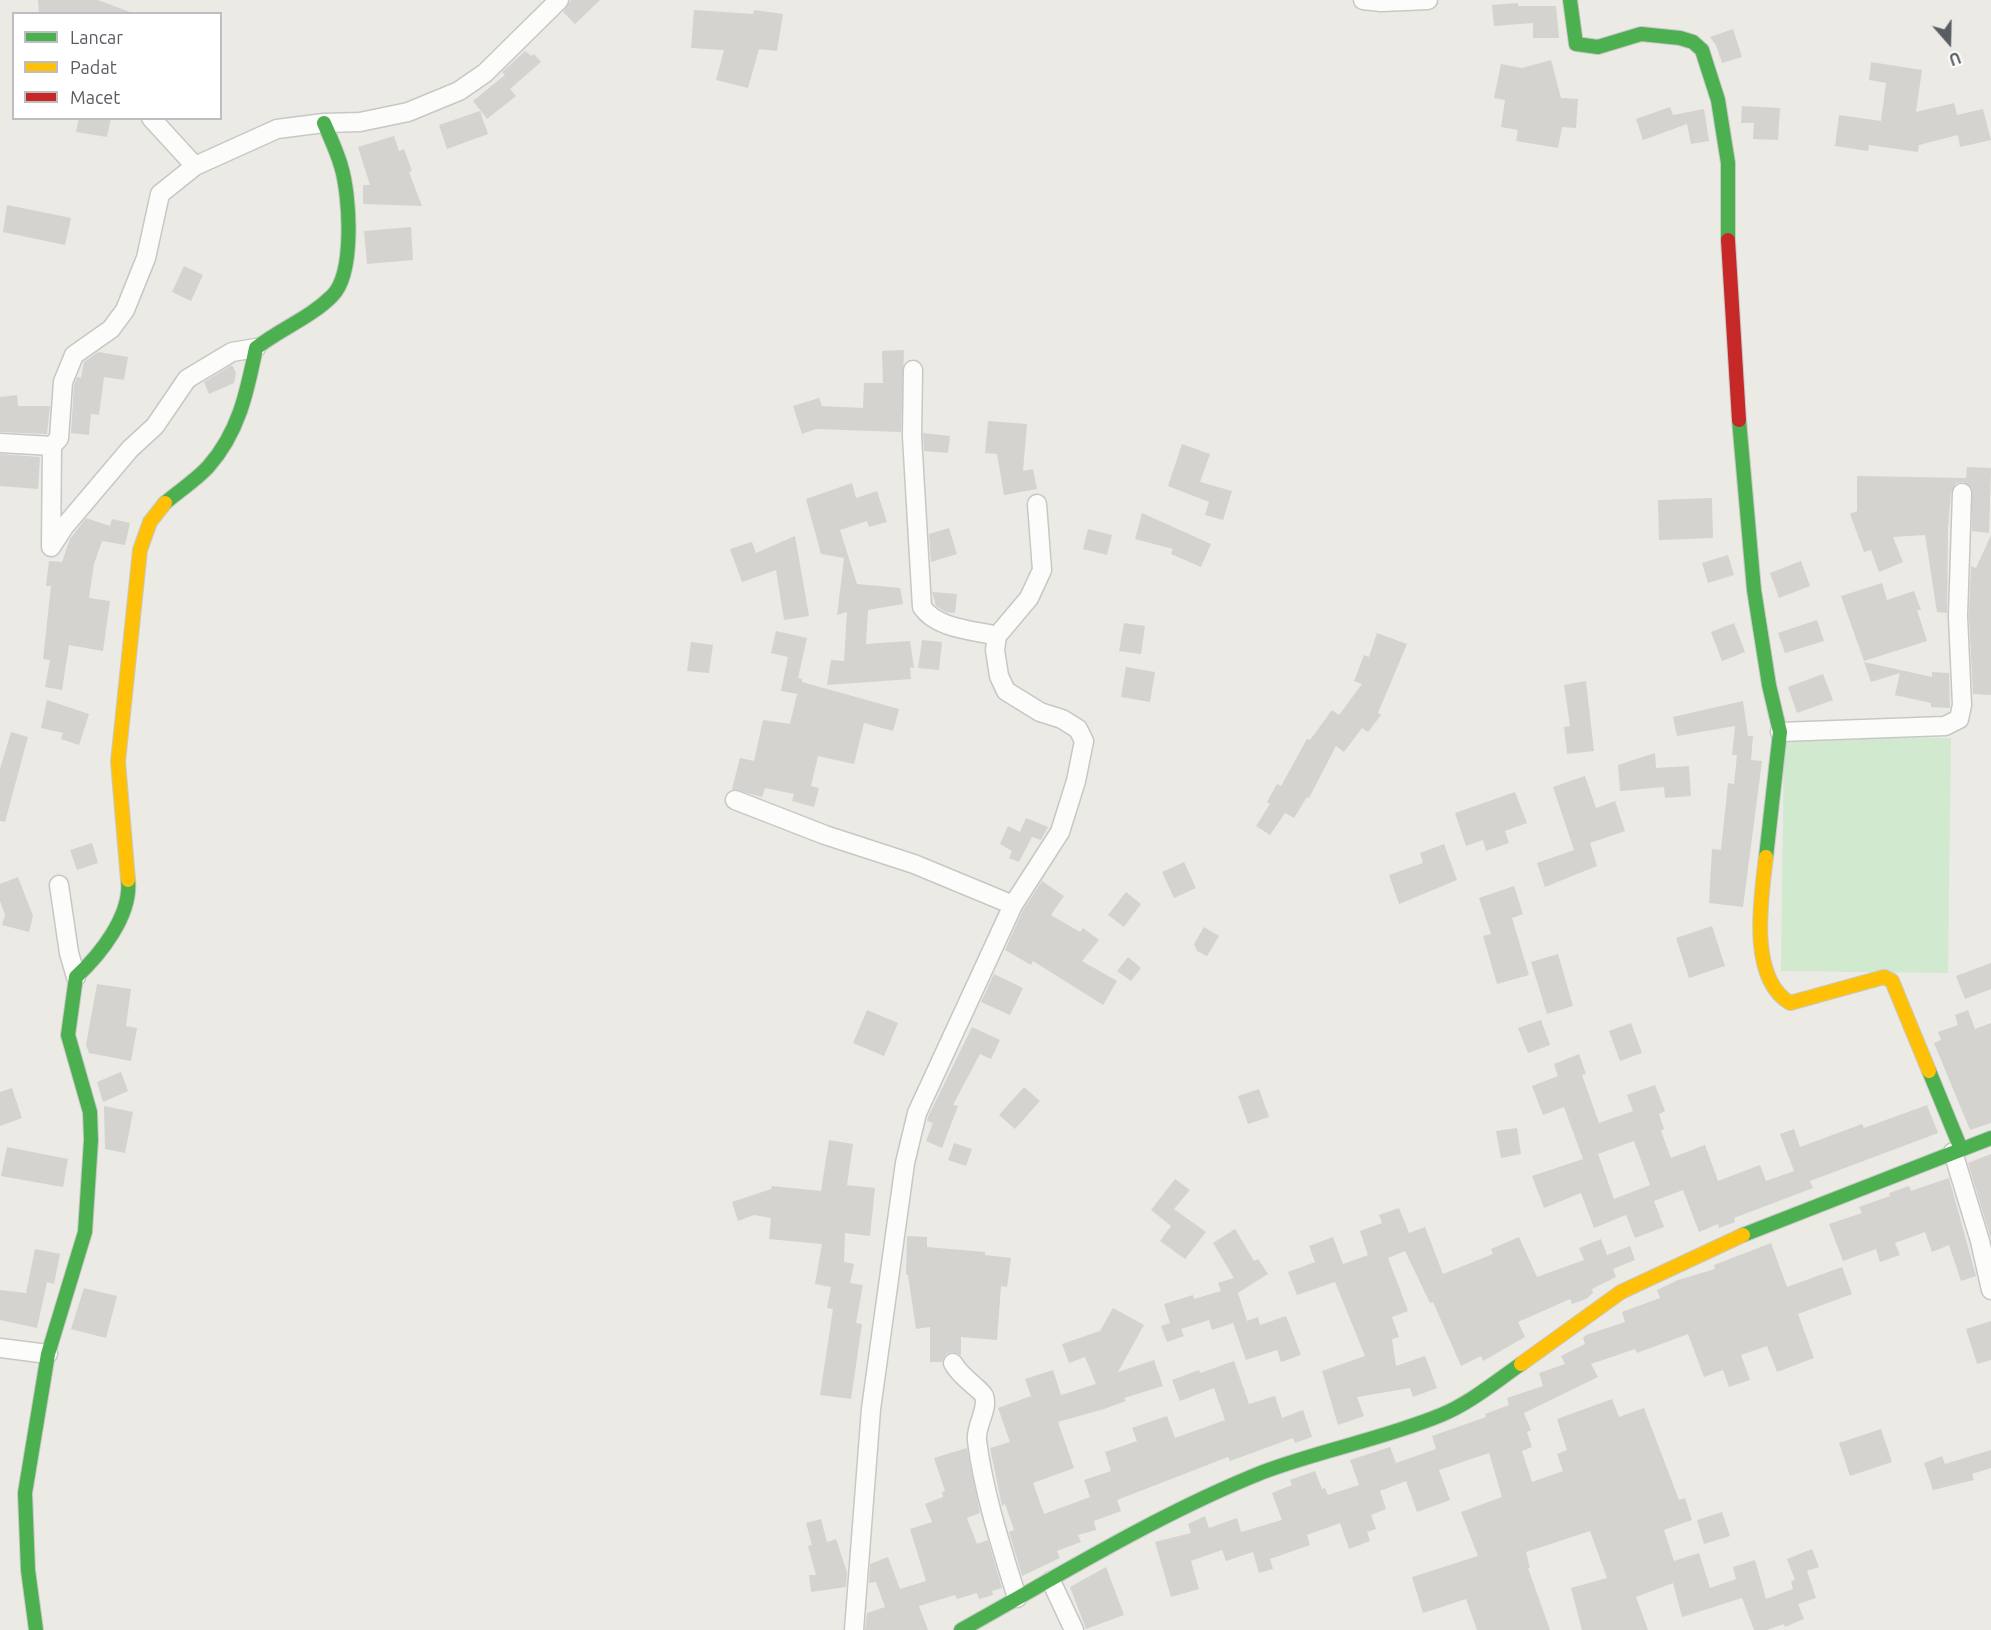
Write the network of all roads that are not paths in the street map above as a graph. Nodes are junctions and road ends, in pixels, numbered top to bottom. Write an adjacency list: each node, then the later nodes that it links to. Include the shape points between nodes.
1 (559, 0): 6 (street, via 485,74 459,91 408,112 360,122)
2 (1363, 0): 3 (street)
3 (1428, 0)
4 (1569, 0): 15 (street, via 1576,44 1598,47 1641,34 1693,42 1702,50 1718,100 1728,163 1727,217 1743,487 1762,649)
5 (153, 120): 7 (street)
6 (324, 123): 7 (street, via 277,129); 8 (street, via 341,166 348,200 345,274 334,294 315,312)
7 (195, 166): 11 (street, via 160,194 146,258 125,310 111,329 74,356 63,382 59,438)
8 (256, 348): 11 (street, via 232,352 187,379 155,426 130,449 51,547); 19 (street, via 245,405 231,433 208,467 158,509 140,550 118,762 129,886 121,915 96,959)
9 (913, 370): 14 (street, via 912,436 922,607 926,614 945,624)
10 (0, 443): 11 (street)
11 (52, 446)
12 (1962, 493): 15 (street, via 1959,719 1945,726)
13 (1037, 504): 14 (street, via 1042,570 1029,598)
14 (997, 636): 18 (street, via 999,676 1006,691 1040,712 1062,719 1077,729 1084,741 1060,832)
15 (1780, 732): 21 (street, via 1759,917 1762,955 1773,986 1790,1003 1884,977 1892,981)
16 (735, 800): 18 (street, via 914,864)
17 (59, 885): 19 (street)
18 (1013, 905): 29 (street, via 917,1113 905,1163 871,1409)
19 (76, 977): 24 (street, via 68,1035 90,1112 85,1232)
20 (1991, 1138): 21 (street)
21 (1957, 1151): 22 (street); 26 (street, via 1672,1266 1621,1292 1473,1398 1441,1415 1264,1472 1144,1528)
22 (1991, 1290)
23 (0, 1348): 24 (street)
24 (48, 1354): 28 (street, via 25,1493 28,1570)
25 (953, 1363): 27 (street, via 959,1374 983,1392 986,1401 978,1424 977,1446 995,1528)
26 (1051, 1581): 27 (street); 31 (street)
27 (1017, 1598): 30 (street)
28 (36, 1630)
29 (854, 1630)
30 (961, 1630)
31 (1074, 1630)

